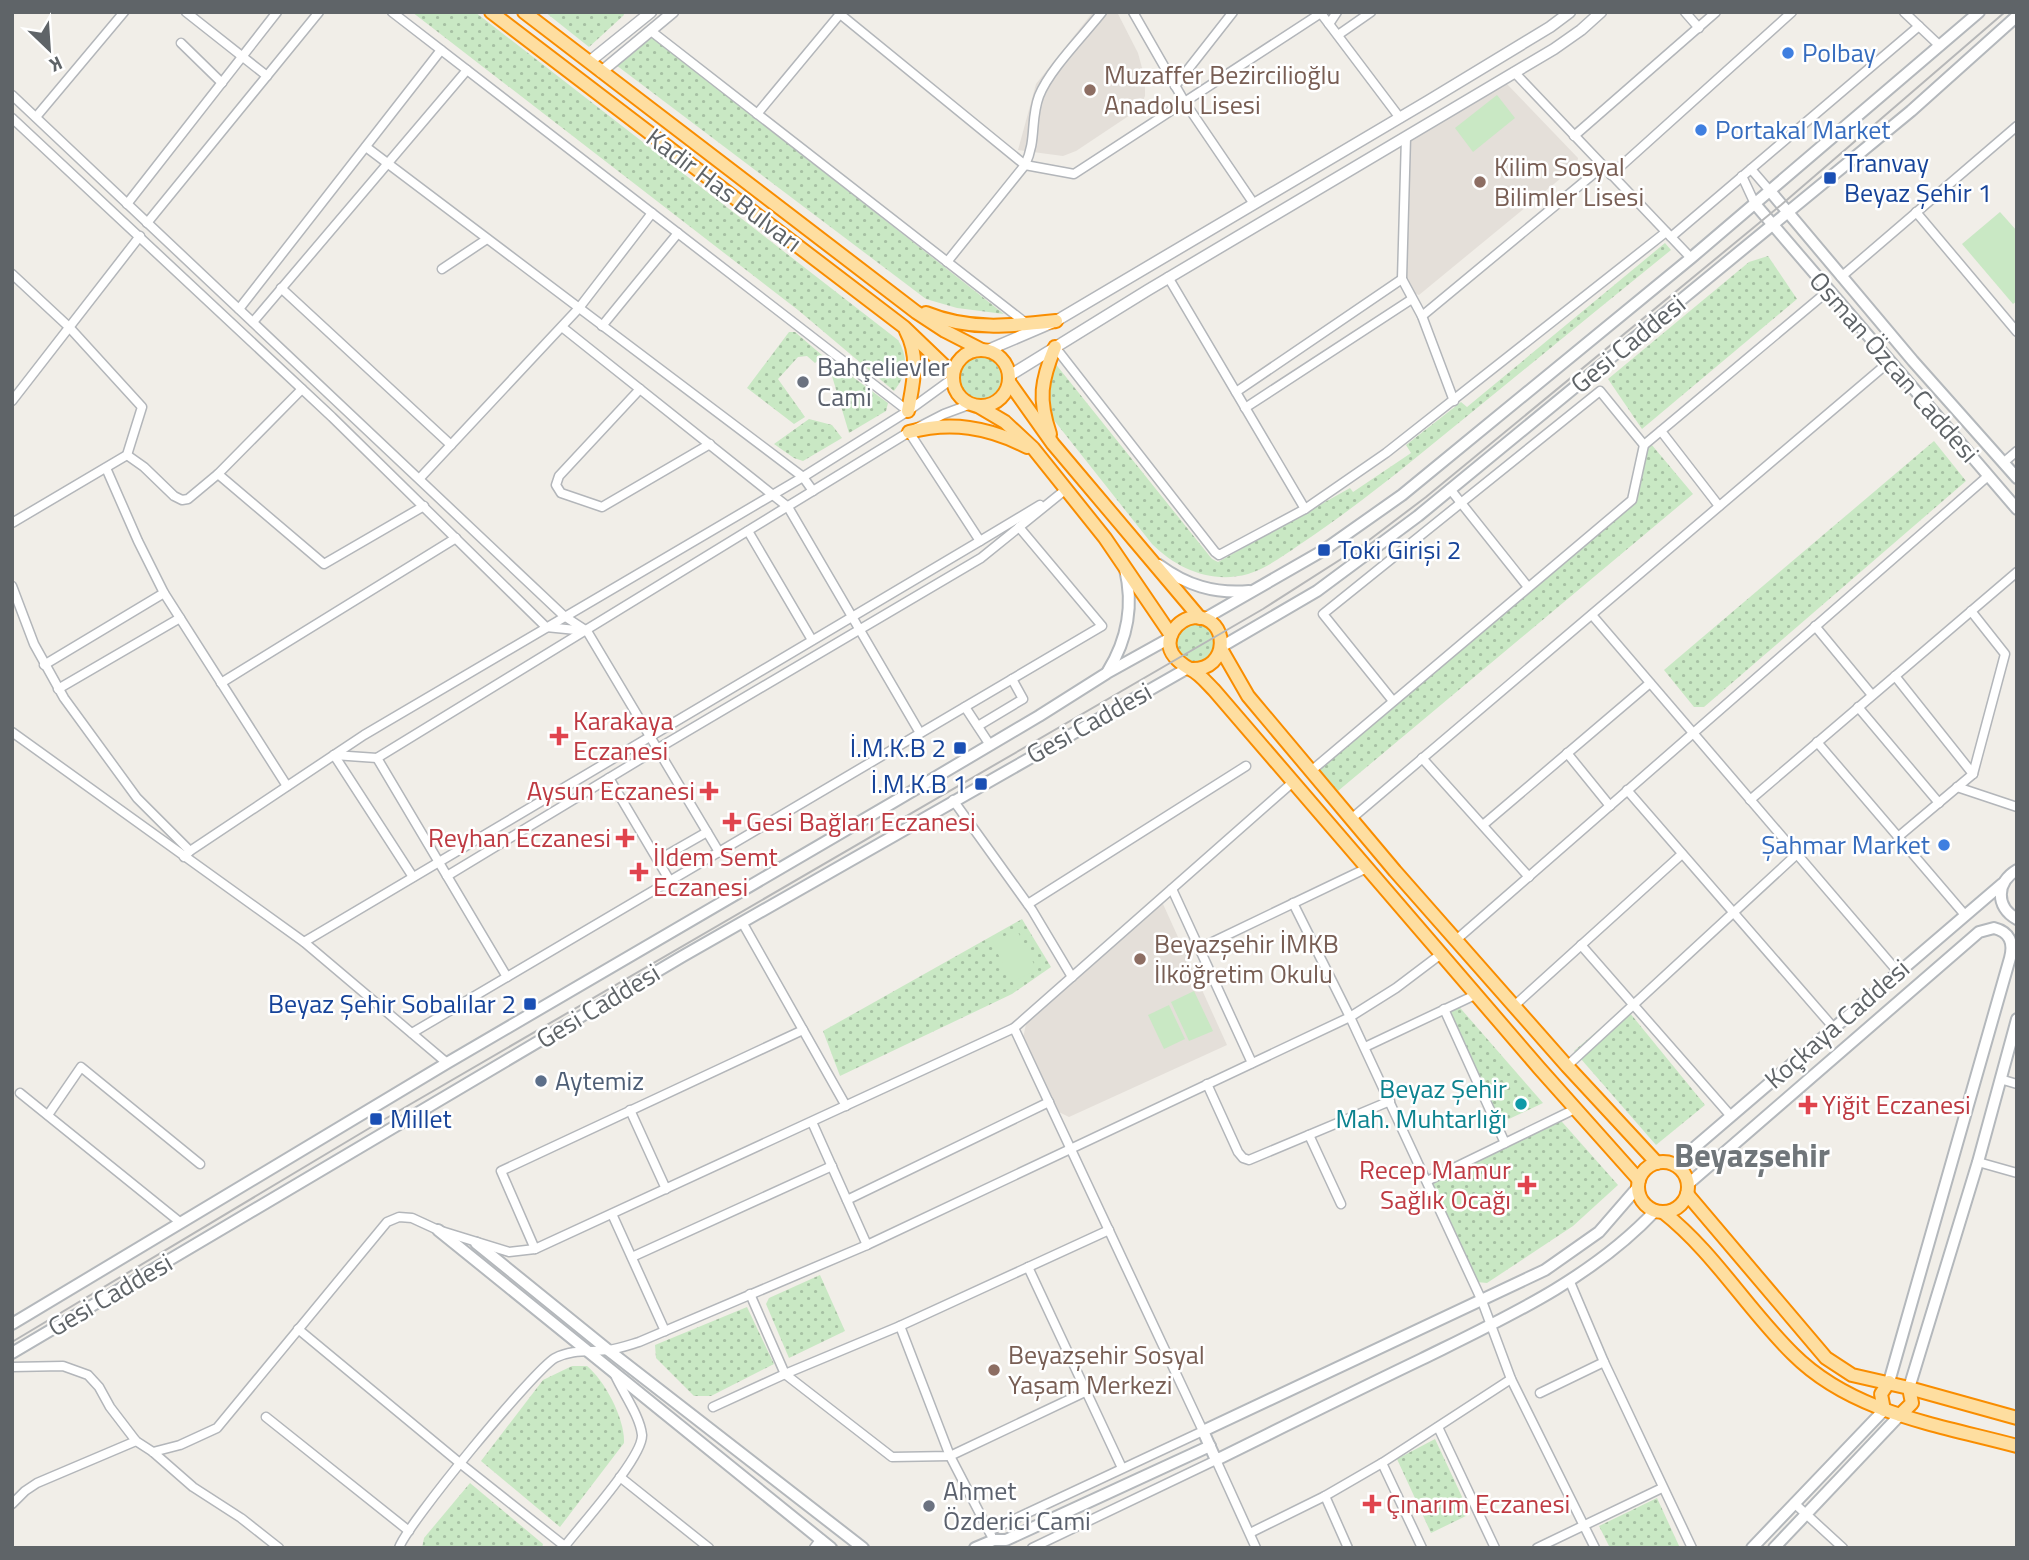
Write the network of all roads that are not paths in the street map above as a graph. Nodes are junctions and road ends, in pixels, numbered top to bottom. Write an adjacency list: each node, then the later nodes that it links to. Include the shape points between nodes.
1 (124, 12): 44 (street)
2 (186, 12): 33 (street)
3 (277, 12): 33 (street)
4 (319, 12): 38 (street)
5 (393, 12): 32 (street)
6 (491, 12): 90 (highway, Kadir Has Bulvarı)
7 (524, 12): 34 (highway, Kadir Has Bulvarı)
8 (673, 12): 28 (street)
9 (1102, 12): 52 (street, via 1042,89 1033,149)
10 (1133, 12): 40 (street)
11 (1233, 12): 40 (street)
12 (1320, 12): 25 (street); 42 (street)
13 (1337, 12): 25 (street)
14 (1371, 12): 29 (street)
15 (1570, 12): 46 (street)
16 (1601, 12): 37 (street, via 1568,40)
17 (1685, 12): 27 (street)
18 (1716, 12): 27 (street)
19 (1792, 12): 55 (street)
20 (1979, 12): 31 (main road, Gesi Caddesi)
21 (841, 13): 43 (street); 52 (street)
22 (1907, 13): 26 (street)
23 (643, 14): 34 (street)
24 (2017, 16): 63 (main road, Gesi Caddesi, via 1912,111)
25 (1329, 24): 29 (street)
26 (1919, 26): 31 (street); 54 (street)
27 (1699, 28): 48 (street)
28 (651, 31): 36 (street); 43 (street)
29 (1338, 36): 46 (street)
30 (181, 43): 39 (street)
31 (1940, 46): 57 (main road, Gesi Caddesi)
32 (441, 50): 35 (street); 50 (street)
33 (242, 57): 38 (street); 39 (street)
34 (589, 62): 36 (highway, Kadir Has Bulvarı)
35 (467, 70): 51 (street); 62 (street)
36 (601, 72): 80 (highway, Kadir Has Bulvarı)
37 (1514, 72): 48 (street); 49 (street)
38 (267, 76): 64 (street)
39 (222, 83): 58 (street)
40 (1175, 86): 42 (street)
41 (12, 95): 44 (street)
42 (1184, 102): 52 (street, via 1074,174); 59 (street)
43 (757, 114): 71 (street)
44 (36, 117): 58 (street)
45 (12, 118): 68 (street)
46 (1400, 118): 59 (street)
47 (2017, 126): 61 (street)
48 (1574, 136): 53 (street)
49 (1406, 137): 74 (street); 76 (street)
50 (366, 147): 51 (street); 82 (street)
51 (387, 163): 69 (street); 77 (street)
52 (1025, 165): 71 (street)
53 (1603, 166): 55 (street); 83 (street)
54 (1751, 169): 56 (street); 57 (street)
55 (1611, 175): 67 (street)
56 (1742, 176): 60 (street); 67 (street)
57 (1770, 191): 60 (main road, Gesi Caddesi); 63 (main road, Osman Özcan Caddesi)
58 (127, 204): 64 (street)
59 (1254, 204): 85 (street)
60 (1755, 204): 65 (main road, Osman Özcan Caddesi); 70 (main road, Gesi Caddesi)
61 (1916, 212): 75 (street); 91 (street)
62 (652, 213): 66 (street); 81 (street)
63 (1788, 213): 65 (main road, Gesi Caddesi); 75 (main road, Osman Özcan Caddesi)
64 (147, 223): 82 (street)
65 (1773, 225): 78 (main road, Osman Özcan Caddesi); 122 (main road, Gesi Caddesi)
66 (678, 233): 87 (street); 104 (street)
67 (1668, 235): 70 (street); 101 (street)
68 (140, 236): 88 (street); 97 (street)
69 (487, 239): 72 (street); 81 (street)
70 (1691, 258): 141 (main road, Gesi Caddesi, via 1385,507 1324,550)
71 (947, 262): 86 (street)
72 (442, 269)
73 (12, 274): 88 (street)
74 (1168, 277): 92 (street); 99 (street)
75 (1842, 277): 114 (main road, Osman Özcan Caddesi)
76 (1402, 279): 79 (street); 99 (street)
77 (281, 288): 84 (street); 110 (street)
78 (1828, 291): 94 (main road, Osman Özcan Caddesi); 105 (street)
79 (1412, 299): 83 (street); 103 (street)
80 (906, 305): 86 (highway, via 968,325); 93 (highway, Kadir Has Bulvarı)
81 (579, 308): 87 (street); 89 (street)
82 (239, 309): 84 (street)
83 (1422, 316): 101 (street)
84 (253, 321): 119 (street)
85 (1056, 321): 86 (highway); 93 (street)
86 (1027, 324)
87 (602, 326): 118 (street)
88 (69, 327): 100 (street); 113 (street, via 142,407)
89 (562, 327): 98 (street); 110 (street)
90 (904, 327): 95 (highway, Kadir Has Bulvarı); 104 (highway, via 915,358)
91 (2017, 332)
92 (1055, 347): 96 (street); 108 (highway, via 1041,401); 129 (street, via 1214,552 1219,555)
93 (985, 350): 95 (highway, via 962,356); 96 (highway, via 1000,357)
94 (1889, 362): 117 (main road, Osman Özcan Caddesi); 127 (street)
95 (953, 377): 102 (highway, via 960,397); 104 (street)
96 (1009, 379): 102 (highway, via 998,400); 108 (highway)
97 (302, 389): 116 (street); 126 (street)
98 (640, 389): 107 (street); 107 (street, via 559,476 556,485 561,493 602,508)
99 (1236, 392): 103 (street)
100 (12, 401)
101 (1454, 401): 129 (street)
102 (974, 405): 106 (street); 112 (highway, via 1005,422)
103 (1245, 408): 129 (street)
104 (908, 411): 118 (street)
105 (1661, 431): 109 (street); 127 (street)
106 (909, 432): 112 (highway, via 937,426 971,427 1006,437); 123 (street); 135 (street)
107 (710, 444): 124 (street)
108 (1054, 444): 136 (highway)
109 (1644, 444): 125 (street, via 1601,391); 140 (street, via 1632,500)
110 (451, 445): 119 (street)
111 (2017, 451): 114 (street)
112 (1037, 454): 121 (highway)
113 (127, 455): 115 (street); 116 (street, via 182,499)
114 (2003, 463): 117 (main road); 120 (main road, Osman Özcan Caddesi)
115 (106, 468): 131 (street); 142 (street)
116 (218, 474): 126 (street, via 324,564)
117 (1988, 476): 130 (main road, Osman Özcan Caddesi); 149 (street)
118 (803, 477): 123 (street); 124 (street)
119 (420, 478): 145 (street)
120 (2017, 478)
121 (1065, 489): 132 (street); 135 (street); 137 (highway)
122 (1450, 489): 125 (street); 155 (main road, Gesi Caddesi, via 1317,591)
123 (813, 491): 128 (street)
124 (774, 494): 128 (street); 145 (street)
125 (1461, 503): 140 (street); 165 (street, via 1323,614)
126 (424, 506): 134 (street)
127 (1719, 506): 144 (street)
128 (788, 507): 133 (street); 146 (street)
129 (1305, 509)
130 (2017, 509)
131 (12, 523)
132 (1019, 527): 151 (street, via 981,558); 160 (street, via 1102,626)
133 (748, 531): 152 (street); 154 (street)
134 (456, 538): 150 (street); 161 (street)
135 (980, 541): 146 (street)
136 (1147, 556): 141 (main road, via 1194,585 1226,592); 148 (highway)
137 (1124, 563): 153 (highway); 158 (main road, via 1128,623)
138 (2017, 572): 143 (street)
139 (12, 586): 156 (street)
140 (1528, 587): 165 (street)
141 (1251, 591): 148 (main road, Gesi Caddesi)
142 (164, 593): 147 (street); 156 (street)
143 (1971, 611): 159 (street); 182 (street, via 2005,654)
144 (1592, 615): 162 (street); 179 (street)
145 (564, 616): 150 (street); 152 (street)
146 (852, 616): 151 (street); 154 (street)
147 (180, 618): 161 (street); 163 (street)
148 (1202, 618): 153 (highway, via 1184,620); 155 (highway, via 1216,628)
149 (1815, 626): 164 (street); 171 (street)
150 (546, 627): 152 (street); 177 (street)
151 (859, 629): 170 (street); 175 (street)
152 (587, 631): 172 (street); 178 (street)
153 (1171, 636): 157 (highway, via 1172,654); 158 (main road, Gesi Caddesi)
154 (812, 640): 172 (street)
155 (1221, 648): 157 (highway, via 1207,666); 181 (highway, via 1248,696)
156 (44, 665): 163 (street)
157 (1189, 668): 184 (highway, via 1214,690); 188 (main road, Gesi Caddesi)
158 (1107, 673): 174 (main road, Gesi Caddesi)
159 (1895, 676): 164 (street); 182 (street)
160 (1012, 679): 166 (street); 168 (street, via 1023,699)
161 (221, 683): 185 (street)
162 (1650, 683): 171 (street); 176 (street)
163 (58, 689): 199 (street, via 137,798)
164 (1872, 695): 167 (street)
165 (1393, 701): 181 (street)
166 (965, 707): 168 (street); 170 (street)
167 (1858, 707): 173 (street); 190 (street)
168 (978, 726): 174 (street)
169 (12, 733): 199 (street)
170 (920, 733): 197 (street)
171 (1693, 733): 187 (street); 189 (street)
172 (649, 736): 175 (street); 202 (street)
173 (1817, 742): 189 (street); 196 (street)
174 (990, 745): 237 (main road, Gesi Caddesi)
175 (657, 749): 183 (street); 195 (street)
176 (1567, 754): 191 (street); 194 (street)
177 (334, 755): 178 (street); 185 (street); 206 (street)
178 (377, 758): 202 (street)
179 (1422, 758): 193 (street); 194 (street)
180 (1246, 766): 212 (street)
181 (1311, 771): 193 (highway)
182 (1973, 774): 186 (street)
183 (609, 778): 201 (street); 205 (street)
184 (1293, 782): 203 (highway); 210 (street)
185 (287, 786): 199 (street)
186 (1957, 787): 190 (street); 192 (street)
187 (1628, 790): 191 (street); 198 (street)
188 (953, 800): 212 (street); 216 (main road, Gesi Caddesi)
189 (1750, 800): 200 (street)
190 (1939, 803): 196 (street)
191 (1610, 806): 207 (street)
192 (2017, 807)
193 (1351, 818): 218 (highway)
194 (1483, 825): 207 (street)
195 (707, 832): 197 (street); 201 (street)
196 (1898, 837): 214 (street)
197 (719, 852): 208 (street)
198 (1682, 853): 213 (street); 220 (street)
199 (187, 854): 219 (street)
200 (1797, 854): 213 (street); 223 (street)
201 (658, 860): 208 (street)
202 (439, 861): 205 (street); 206 (street)
203 (1367, 868): 211 (street); 222 (highway)
204 (2016, 870): 209 (main road, Koçkaya Caddesi)
205 (447, 876): 224 (street)
206 (413, 877): 219 (street)
207 (1529, 877): 218 (street)
208 (670, 881): 224 (street)
209 (2002, 884): 214 (main road, Koçkaya Caddesi); 215 (main road, via 2001,903)
210 (1172, 889): 221 (street); 225 (street)
211 (1293, 903): 221 (street); 230 (street)
212 (1028, 904): 225 (street)
213 (1733, 912): 227 (street); 232 (street)
214 (1965, 915): 223 (main road, Koçkaya Caddesi)
215 (2014, 917): 217 (main road)
216 (743, 922): 234 (street); 288 (main road, Gesi Caddesi)
217 (1999, 929): 264 (main road, Koçkaya Caddesi, via 1979,932); 294 (main road, via 2010,938 2011,958)
218 (1456, 940): 228 (highway)
219 (304, 942): 235 (street)
220 (1581, 945): 227 (street); 228 (street)
221 (1200, 948): 238 (street)
222 (1441, 954): 226 (highway); 230 (street)
223 (1898, 972): 232 (main road, Koçkaya Caddesi)
224 (507, 977): 235 (street)
225 (1072, 977): 233 (street)
226 (1475, 995): 229 (street); 247 (highway)
227 (1633, 1005): 239 (street); 250 (street)
228 (1514, 1006): 239 (highway)
229 (1444, 1009): 236 (street); 253 (street)
230 (1350, 1017): 236 (street); 238 (street)
231 (2017, 1019): 240 (main road)
232 (1833, 1027): 250 (main road, Koçkaya Caddesi)
233 (1014, 1028): 245 (street); 246 (street)
234 (803, 1030): 246 (street); 248 (street)
235 (412, 1033): 237 (street)
236 (1364, 1047): 244 (street)
237 (447, 1063): 269 (main road, Gesi Caddesi)
238 (1252, 1063): 241 (street)
239 (1567, 1066): 256 (highway)
240 (2000, 1079): 242 (street); 255 (main road)
241 (1207, 1084): 252 (street, via 1242,1158 1252,1159); 254 (street)
242 (2017, 1084)
243 (20, 1093): 249 (street)
244 (1390, 1101): 252 (street); 261 (street)
245 (1049, 1102): 254 (street); 265 (street)
246 (846, 1105): 251 (street)
247 (1575, 1109): 253 (street); 262 (highway)
248 (631, 1110): 263 (street); 274 (street, via 501,1171)
249 (48, 1115): 257 (street, via 81,1067); 269 (street)
250 (1730, 1115): 258 (main road, Koçkaya Caddesi)
251 (812, 1122): 259 (street); 263 (street)
252 (1309, 1135): 266 (street)
253 (1505, 1143): 261 (street)
254 (1071, 1149): 271 (street); 273 (street)
255 (1978, 1161): 260 (street); 295 (main road)
256 (1657, 1163): 258 (highway); 262 (highway)
257 (200, 1164)
258 (1674, 1165): 264 (highway, via 1681,1170)
259 (832, 1166): 265 (street); 275 (street)
260 (2017, 1172)
261 (1427, 1181): 280 (street)
262 (1638, 1184): 267 (highway, via 1643,1202); 276 (main road, via 1600,1232)
263 (666, 1189): 268 (street)
264 (1687, 1190): 267 (highway, via 1678,1207); 294 (highway, via 1826,1358 1852,1375)
265 (847, 1200): 273 (street)
266 (1341, 1204)
267 (1659, 1212): 278 (main road); 299 (highway, via 1695,1242 1800,1361 1839,1390)
268 (612, 1214): 274 (street); 275 (street)
269 (181, 1223): 281 (main road, Gesi Caddesi)
270 (438, 1230): 272 (street); 284 (street, via 405,1217 387,1222); 286 (main road)
271 (1109, 1230): 277 (street); 304 (street)
272 (476, 1242): 274 (street, via 509,1252); 287 (main road)
273 (867, 1245): 279 (street)
274 (535, 1249)
275 (632, 1257): 285 (street)
276 (1560, 1261): 278 (main road); 280 (main road)
277 (1028, 1267): 283 (street); 296 (street)
278 (1570, 1282): 282 (main road); 289 (street)
279 (750, 1294): 285 (street); 291 (street)
280 (1482, 1301): 282 (street); 304 (main road)
281 (12, 1324)
282 (1492, 1324): 293 (street); 310 (main road)
283 (900, 1326): 291 (street); 309 (street)
284 (298, 1329): 308 (street, via 217,1427); 312 (street)
285 (665, 1331): 287 (street)
286 (585, 1350): 287 (street); 292 (main road); 312 (street, via 545,1364)
287 (608, 1350): 330 (main road)
288 (12, 1353)
289 (1604, 1362): 297 (street); 315 (street)
290 (12, 1367): 305 (street, via 63,1366 88,1375)
291 (785, 1374): 298 (street); 309 (street, via 892,1457)
292 (615, 1375): 314 (street, via 642,1438); 324 (main road)
293 (1511, 1379): 303 (street); 320 (street)
294 (1889, 1382): 295 (highway); 299 (highway, via 1881,1394)
295 (1909, 1388): 300 (highway, via 1912,1404); 302 (highway)
296 (1085, 1392): 309 (street); 313 (street)
297 (1540, 1393)
298 (713, 1407)
299 (1884, 1410): 300 (highway); 317 (main road)
300 (1900, 1415): 307 (highway); 319 (main road)
301 (266, 1417): 321 (street)
302 (2017, 1418)
303 (1438, 1427): 311 (street); 336 (street)
304 (1203, 1431): 306 (main road); 313 (street)
305 (136, 1441): 308 (street); 318 (street, via 37,1483)
306 (1210, 1446): 310 (main road); 323 (main road)
307 (2017, 1447)
308 (153, 1452): 326 (street, via 193,1487)
309 (950, 1456): 323 (street)
310 (1216, 1460): 322 (street); 332 (street)
311 (1382, 1463): 316 (street); 335 (street)
312 (461, 1464): 321 (street); 325 (street)
313 (1122, 1468): 323 (street)
314 (620, 1477): 325 (street); 328 (street)
315 (1662, 1488): 320 (street); 339 (street)
316 (1325, 1496): 322 (street); 334 (street)
317 (1794, 1503): 319 (street); 340 (main road)
318 (12, 1504)
319 (1804, 1513): 341 (main road); 342 (street)
320 (1584, 1525): 337 (street); 338 (street)
321 (409, 1531): 327 (street)
322 (1250, 1533): 333 (street)
323 (997, 1540): 331 (main road)
324 (818, 1544): 329 (main road)
325 (566, 1547)
326 (279, 1548)
327 (399, 1548)
328 (709, 1548)
329 (831, 1548)
330 (863, 1548)
331 (975, 1548)
332 (1032, 1548)
333 (1256, 1548)
334 (1348, 1548)
335 (1422, 1548)
336 (1495, 1548)
337 (1537, 1548)
338 (1595, 1548)
339 (1692, 1548)
340 (1752, 1548)
341 (1773, 1548)
342 (1843, 1548)

